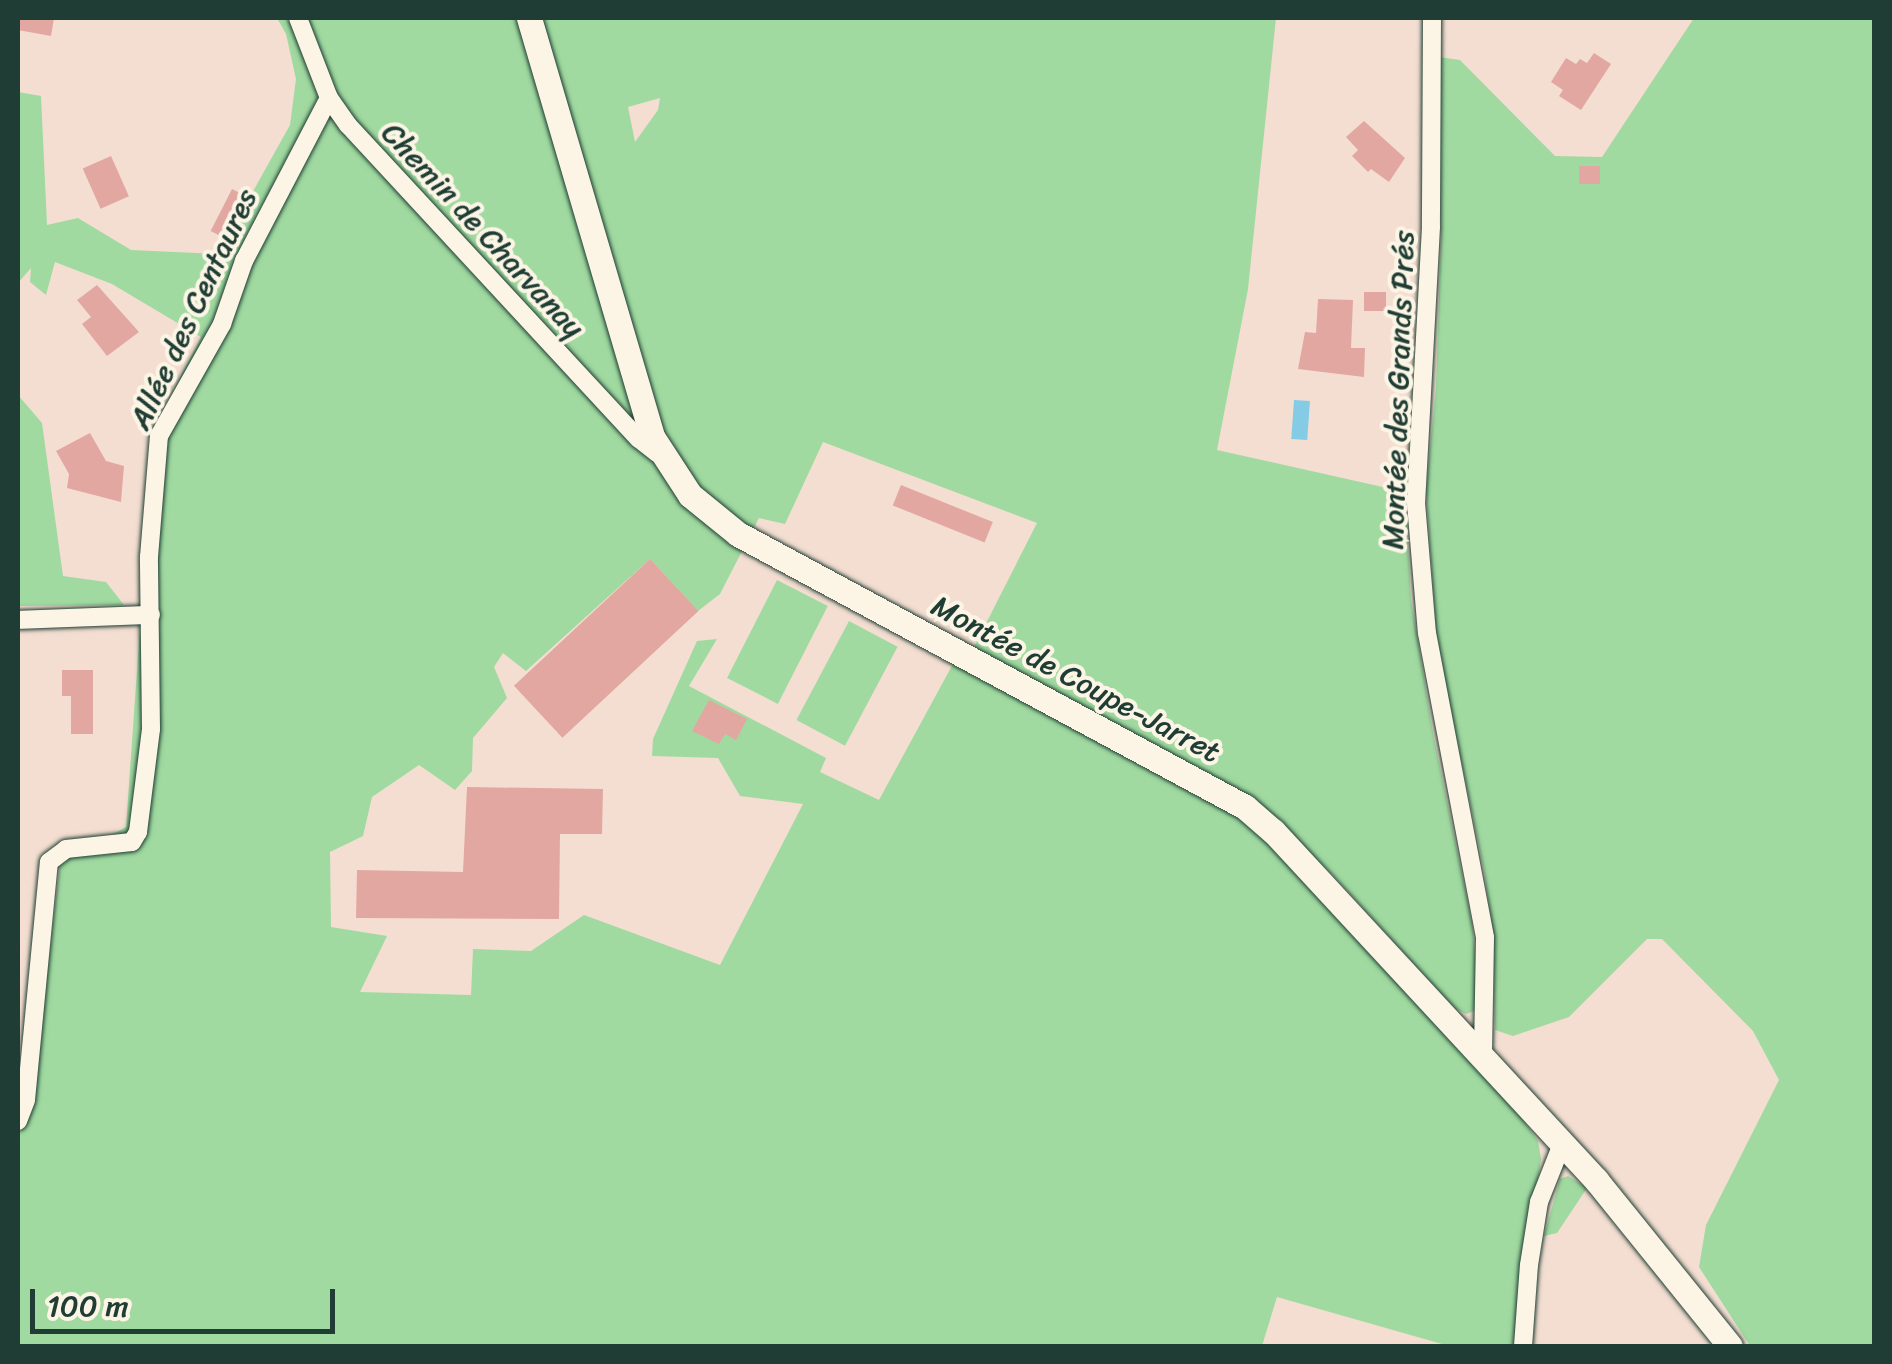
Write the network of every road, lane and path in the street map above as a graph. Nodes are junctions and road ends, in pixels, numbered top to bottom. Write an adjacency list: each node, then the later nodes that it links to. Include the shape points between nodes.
1 (298, 18): 4 (street, Chemin de Charvanay)
2 (530, 18): 5 (main road, Montée de Coupe-Jarret)
3 (1432, 18): 8 (street, Montée des Grands Prés, via 1431,228 1416,503 1427,633 1485,938)
4 (328, 98): 5 (street, Chemin de Charvanay, via 638,440); 6 (street, Allée des Centaures, via 244,260 222,324 159,436 151,499)
5 (662, 456): 8 (main road, Montée de Coupe-Jarret, via 690,494 738,534 1246,806)
6 (151, 615): 7 (street); 9 (street, Allée des Centaures, via 151,729 138,832 132,842 66,849 49,862 26,1100)
7 (18, 620)
8 (1484, 1058): 10 (main road, Montée de Coupe-Jarret)
9 (18, 1121)
10 (1562, 1144): 11 (street, via 1536,1216); 12 (main road, Montée de Coupe-Jarret)
11 (1524, 1346)
12 (1730, 1346)

